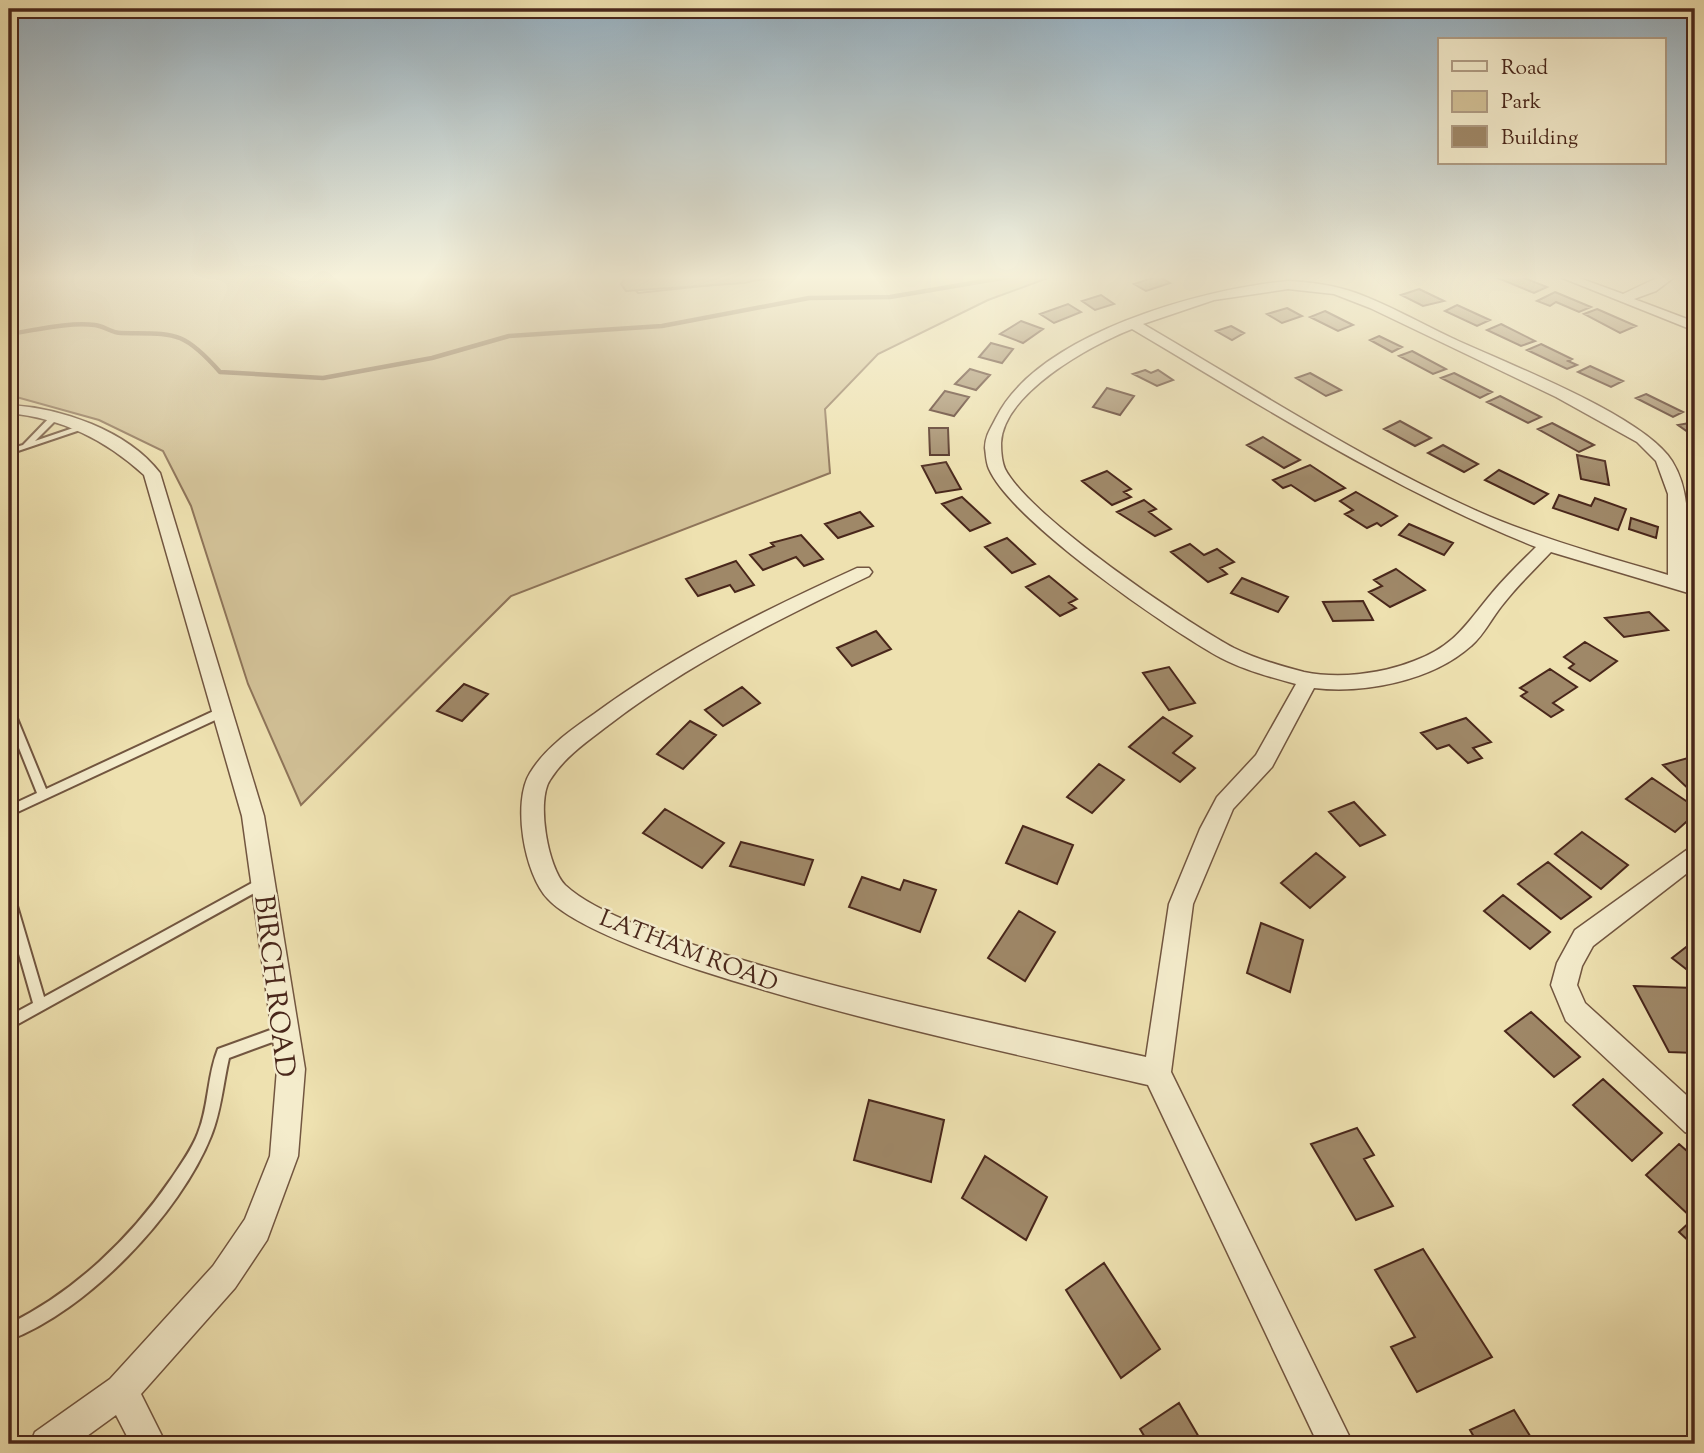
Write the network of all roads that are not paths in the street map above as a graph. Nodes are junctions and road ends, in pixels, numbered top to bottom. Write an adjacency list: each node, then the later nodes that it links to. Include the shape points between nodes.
1 (1090, 343): 13 (street, via 1048,366 1013,402 993,438 997,470 1052,527 1172,620 1230,654)
2 (1165, 343): 9 (street, via 1386,472 1471,515)
3 (1450, 343): 11 (street, via 1636,434 1659,453 1668,467 1680,511)
4 (9, 409): 5 (street, BIRCH ROAD)
5 (55, 417): 6 (street, BIRCH ROAD); 7 (lane)
6 (82, 428): 7 (lane); 15 (street, BIRCH ROAD, via 136,457 152,473)
7 (24, 447): 8 (lane)
8 (9, 452)
9 (1548, 545): 11 (street); 13 (street, via 1455,650 1420,668 1391,675 1344,682)
10 (863, 572): 24 (street, LATHAM ROAD, via 741,629 681,663 634,692 566,747 537,781 533,812 539,856 554,890 605,923 806,993)
11 (1677, 584): 12 (street)
12 (1695, 589)
13 (1308, 680): 24 (street, via 1264,761 1225,803 1181,904)
14 (9, 711): 16 (lane)
15 (222, 712): 16 (lane); 19 (street, BIRCH ROAD, via 253,816)
16 (43, 795): 17 (lane)
17 (9, 811)
18 (1695, 854): 25 (street, via 1584,938 1564,985 1575,1012)
19 (263, 882): 21 (lane); 23 (street, BIRCH ROAD)
20 (9, 899): 21 (lane)
21 (40, 1006): 22 (lane)
22 (9, 1023)
23 (285, 1031): 26 (lane, via 223,1054 202,1141 158,1211 117,1255 70,1294); 27 (street, BIRCH ROAD, via 291,1069 284,1156 256,1229 224,1277)
24 (1157, 1073): 30 (street)
25 (1695, 1122)
26 (9, 1332)
27 (122, 1391): 28 (street, BIRCH ROAD); 29 (street)
28 (47, 1444)
29 (149, 1444)
30 (1336, 1444)

